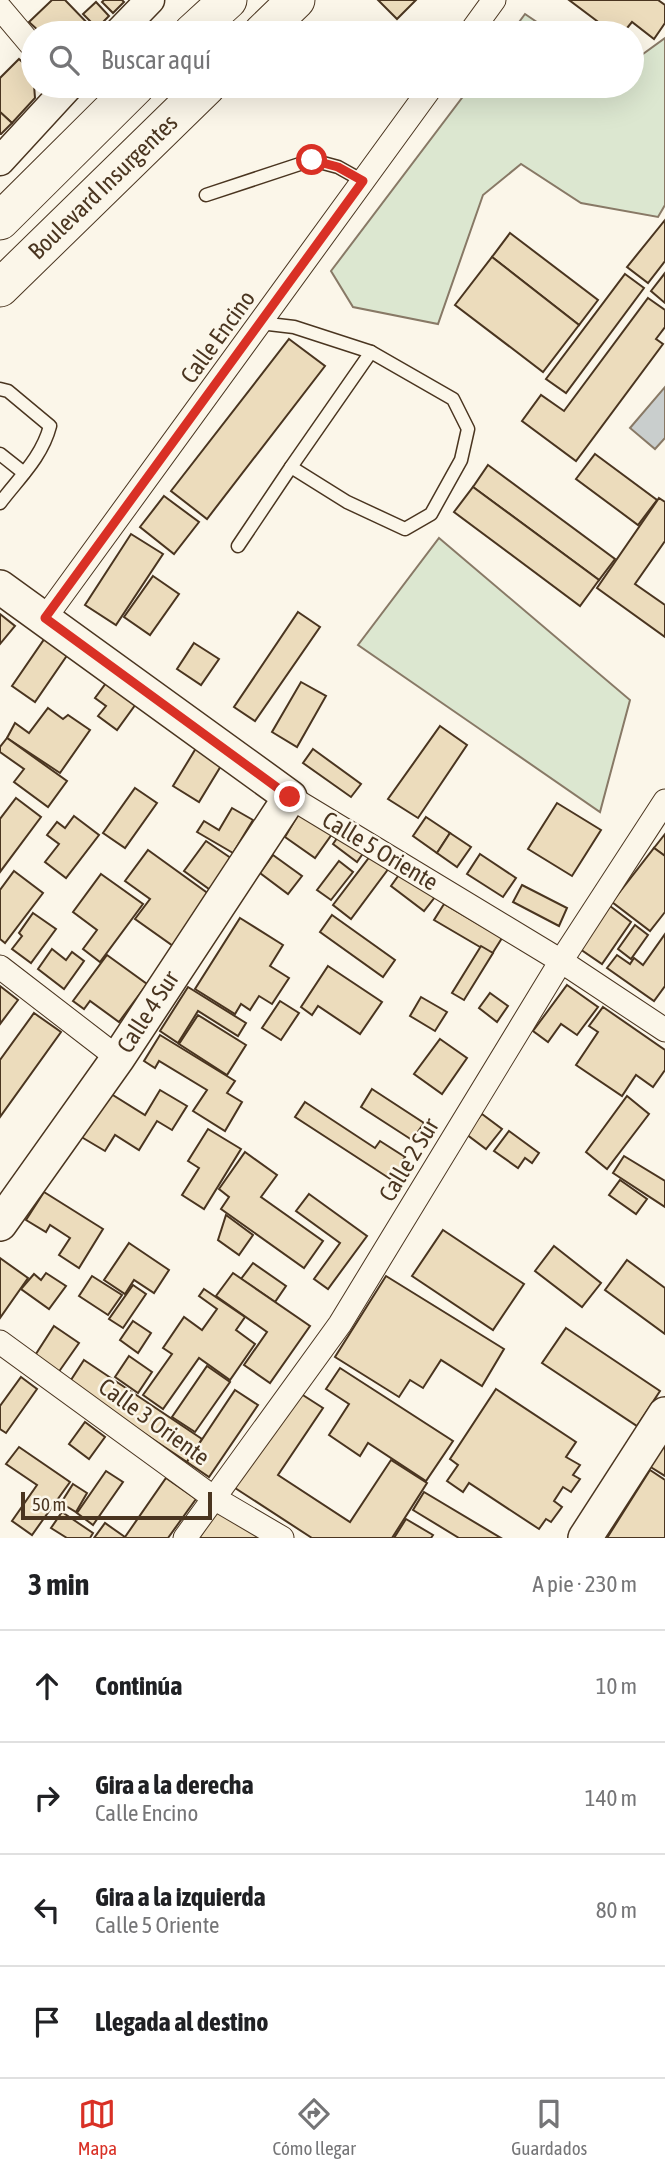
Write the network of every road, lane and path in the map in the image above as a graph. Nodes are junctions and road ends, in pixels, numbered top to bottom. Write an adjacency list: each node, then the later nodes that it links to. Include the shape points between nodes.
1 (150, 0): 6 (street)
2 (228, 0): 7 (main road)
3 (296, 0): 8 (main road)
4 (495, 0): 9 (street)
5 (0, 8): 10 (street)
6 (130, 21)
7 (205, 21)
8 (274, 21)
9 (479, 21)
10 (21, 33)
11 (56, 98): 15 (street)
12 (124, 98): 18 (main road, Boulevard Insurgentes)
13 (195, 98): 19 (main road, Boulevard Insurgentes)
14 (423, 98): 16 (street, Calle Encino)
15 (0, 161)
16 (363, 181): 17 (lane, via 312,160); 20 (street, Calle Encino)
17 (206, 195)
18 (0, 220)
19 (0, 288)
20 (260, 323): 21 (lane, via 294,327); 29 (street, Calle Encino)
21 (371, 352): 24 (lane); 24 (lane, via 453,399 468,429 461,460 431,514 405,529 347,502)
22 (0, 389): 25 (lane, via 50,426 45,444)
23 (0, 454): 25 (lane)
24 (291, 467): 27 (lane)
25 (24, 473): 26 (lane)
26 (0, 503)
27 (238, 546)
28 (0, 587): 29 (main road, Calle 5 Oriente)
29 (45, 618): 30 (main road, Calle 5 Oriente)
30 (290, 797): 32 (street, Calle 5 Oriente); 35 (main road, Calle 4 Sur)
31 (665, 801): 32 (street, Calle 2 Sur)
32 (561, 961): 34 (street, Calle 5 Oriente); 39 (street, Calle 2 Sur, via 340,1324)
33 (0, 967): 35 (street)
34 (665, 1030)
35 (118, 1058): 36 (main road, Calle 4 Sur)
36 (0, 1224)
37 (0, 1342): 39 (street, Calle 3 Oriente)
38 (665, 1415): 42 (main road)
39 (214, 1498): 40 (street, Calle 2 Sur); 41 (street, Calle 3 Oriente)
40 (186, 1538)
41 (282, 1538)
42 (585, 1538)

